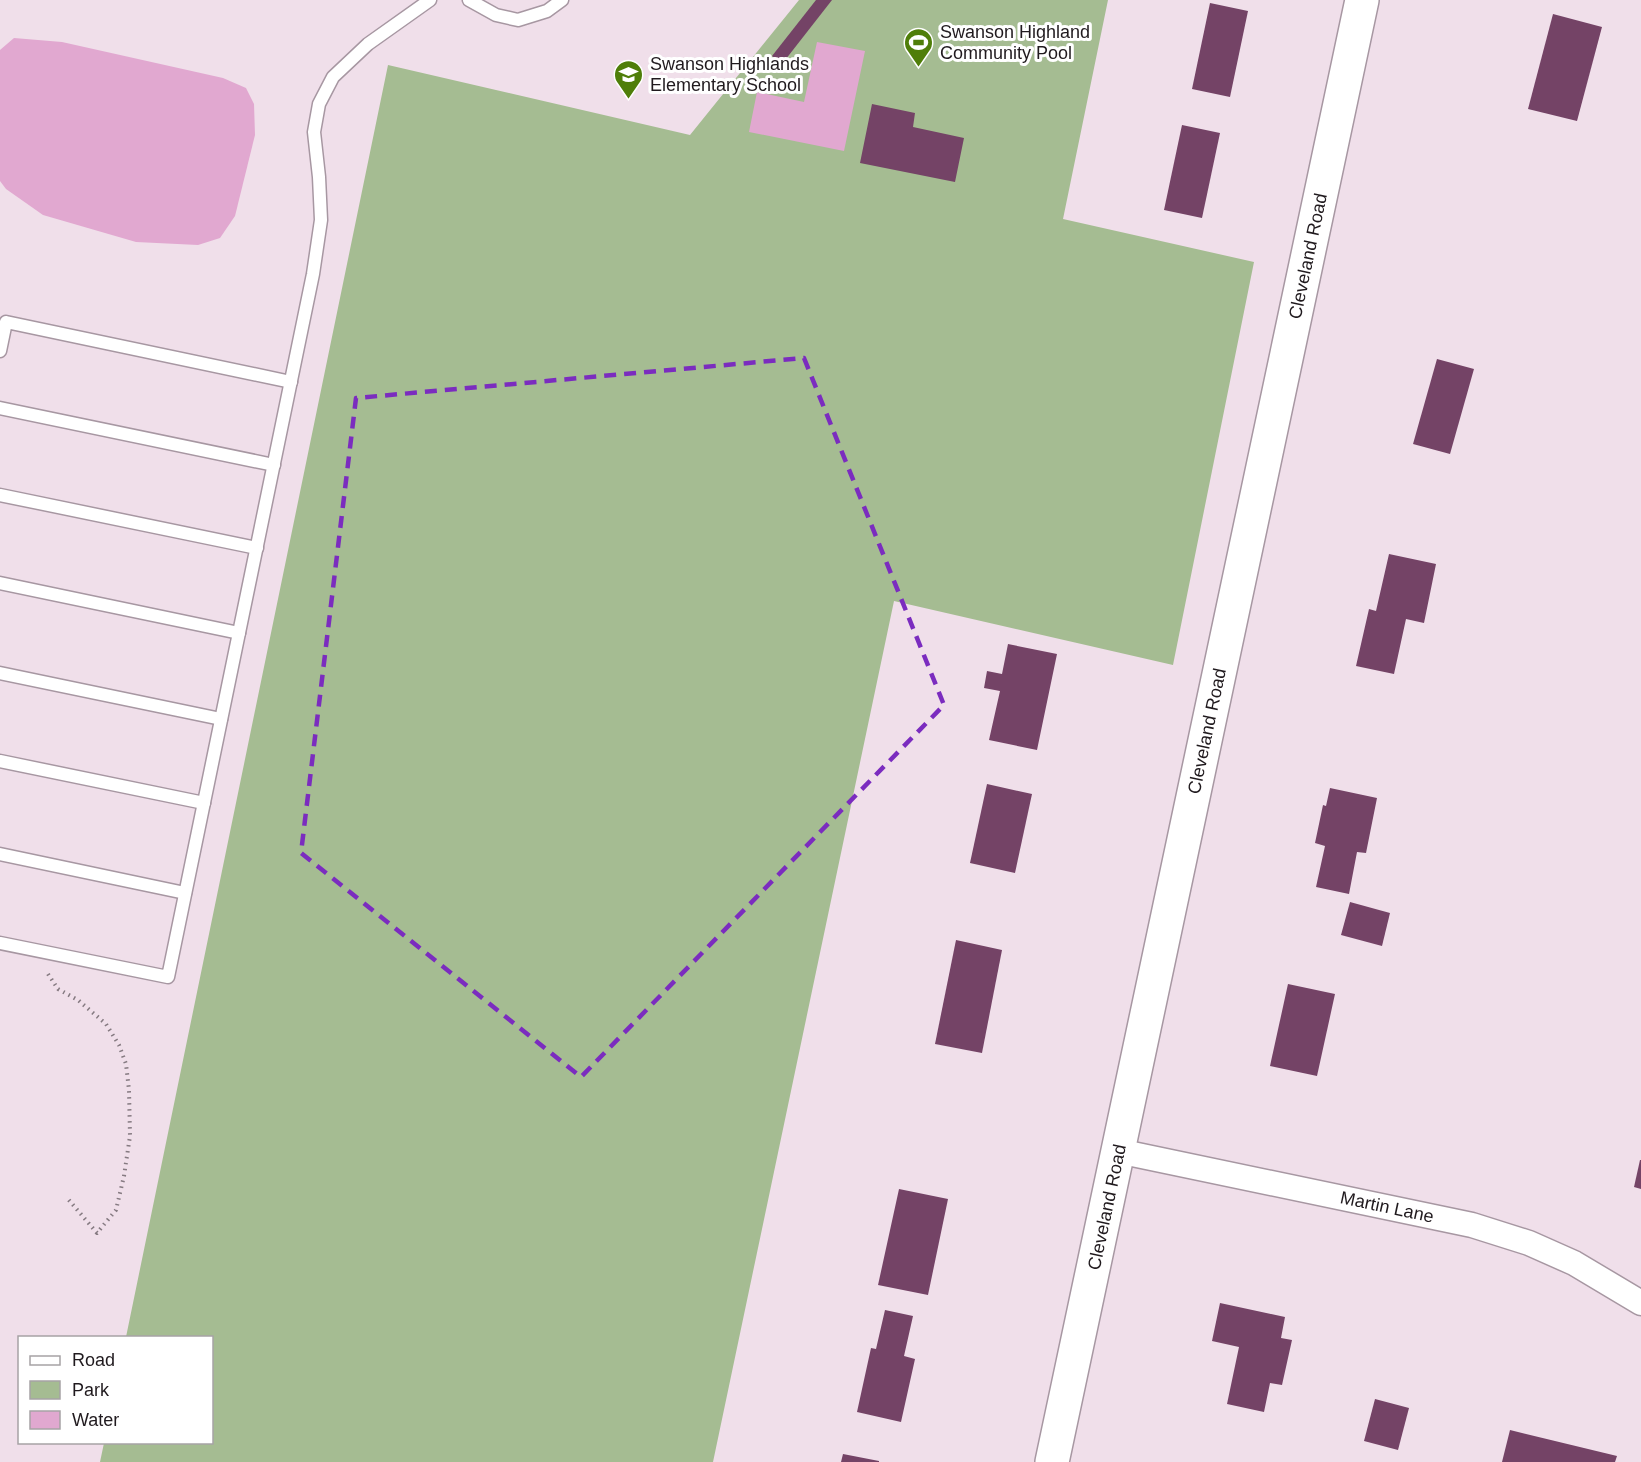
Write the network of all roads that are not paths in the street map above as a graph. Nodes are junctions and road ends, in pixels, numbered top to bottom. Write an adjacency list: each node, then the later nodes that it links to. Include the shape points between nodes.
1 (430, 0): 6 (lane, via 368,44 333,77 319,104 314,132 321,220)
2 (469, 0): 3 (lane, via 496,15 518,20 547,11)
3 (562, 0)
4 (1362, 0): 20 (main road, Cleveland Road)
5 (0, 351): 6 (lane, via 6,322)
6 (291, 382): 8 (lane)
7 (0, 408): 8 (lane)
8 (274, 465): 10 (lane)
9 (0, 495): 10 (lane)
10 (256, 548): 12 (lane)
11 (0, 584): 12 (lane)
12 (239, 633): 14 (lane)
13 (0, 673): 14 (lane)
14 (221, 719): 16 (lane)
15 (0, 761): 16 (lane)
16 (204, 803): 18 (lane)
17 (0, 854): 18 (lane)
18 (185, 893): 19 (lane, via 168,977)
19 (0, 942)
20 (1118, 1151): 21 (street, Martin Lane, via 1472,1225 1529,1243 1574,1263); 22 (main road, Cleveland Road)
21 (1641, 1303)
22 (1052, 1462)

